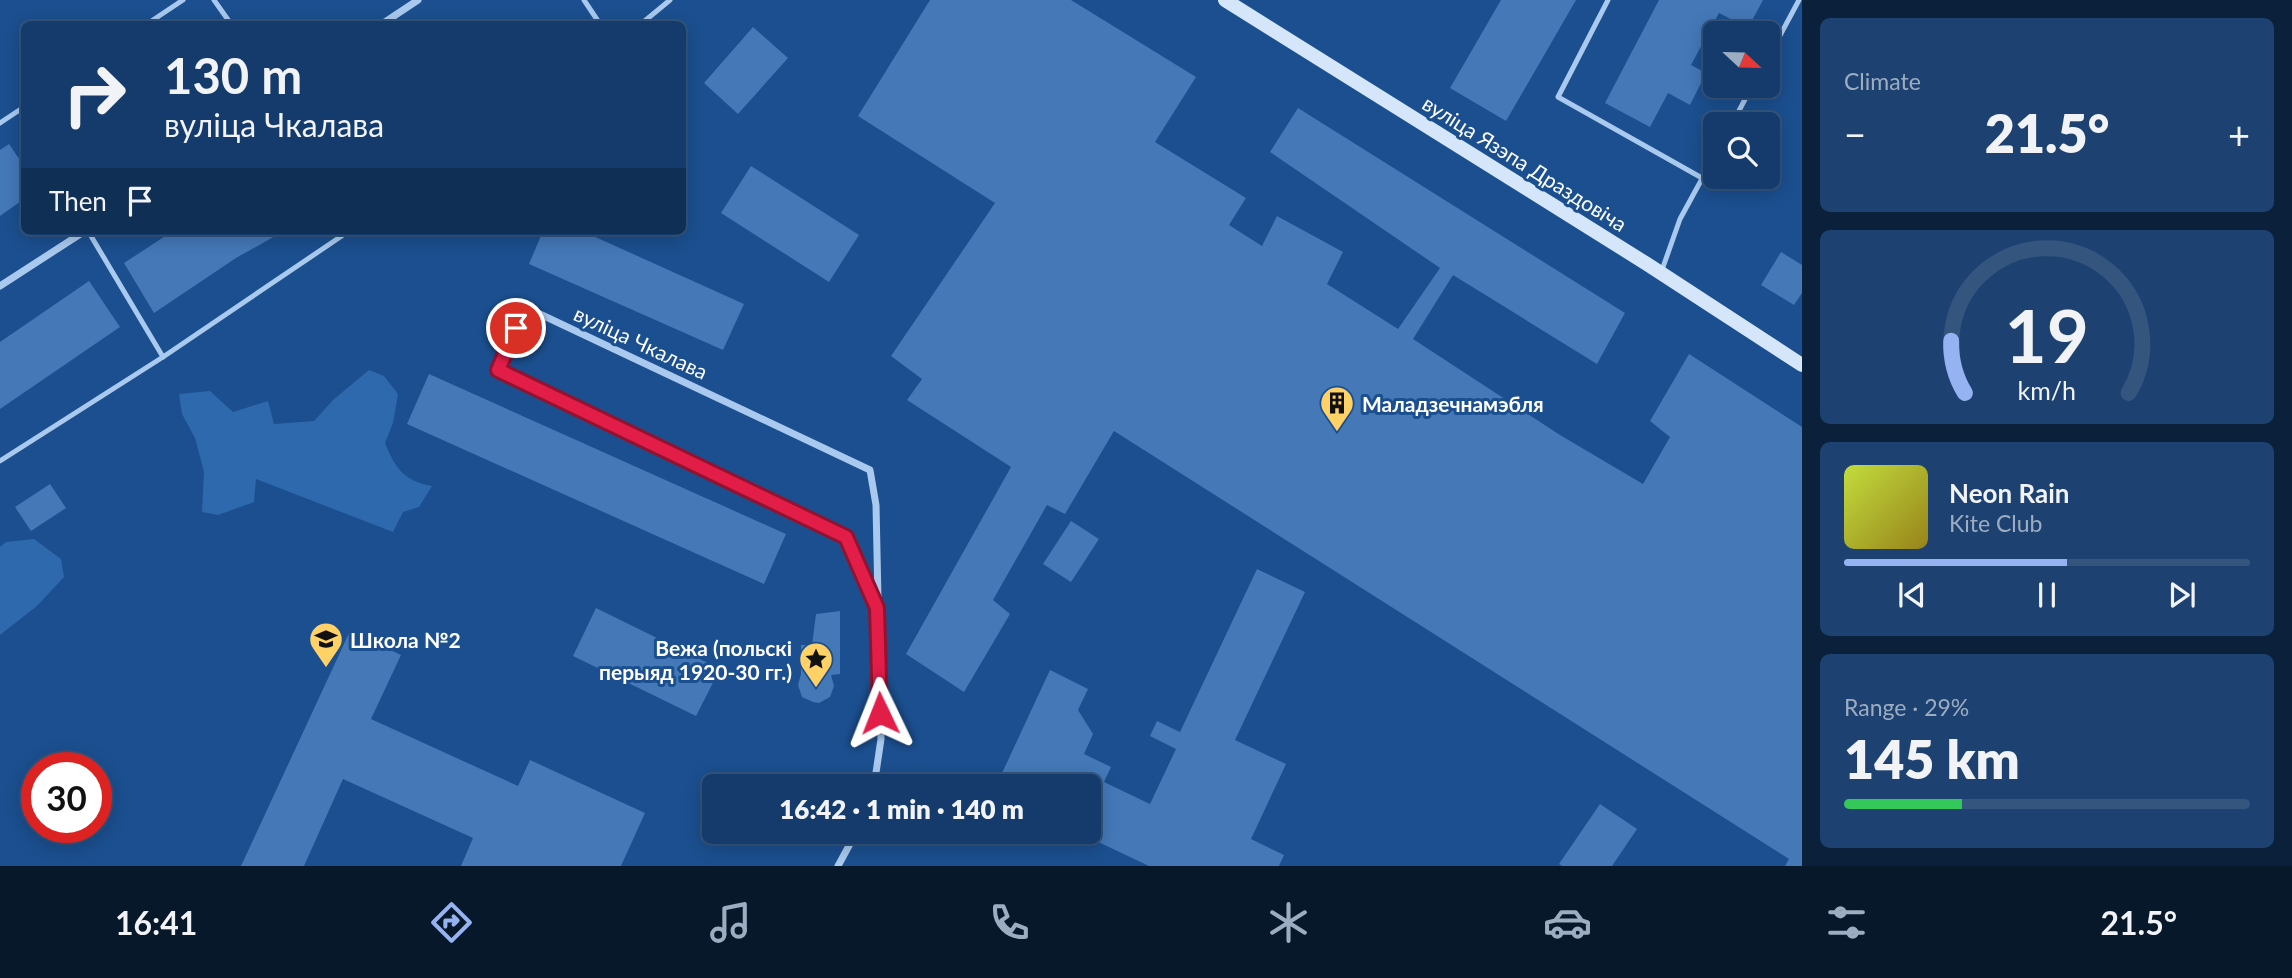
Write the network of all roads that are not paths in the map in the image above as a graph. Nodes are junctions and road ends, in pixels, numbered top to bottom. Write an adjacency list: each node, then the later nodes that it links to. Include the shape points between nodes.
1 (183, 0): 9 (lane)
2 (214, 0): 10 (lane)
3 (418, 0): 11 (street)
4 (584, 0): 12 (lane)
5 (670, 0): 13 (lane)
6 (1224, 0): 21 (street, вуліца Язэпа Драздовіча)
7 (1608, 0): 17 (lane, via 1558,97)
8 (1799, 0): 14 (lane)
9 (152, 21)
10 (229, 21)
11 (386, 21)
12 (598, 21)
13 (645, 21)
14 (1780, 36)
15 (21, 109): 16 (lane)
16 (0, 123)
17 (1702, 178): 21 (lane, via 1680,219)
18 (81, 235): 22 (street)
19 (89, 235): 23 (lane)
20 (343, 235): 23 (lane)
21 (1661, 273): 24 (street, вуліца Язэпа Драздовіча)
22 (0, 286)
23 (163, 358): 25 (lane)
24 (1802, 365)
25 (0, 461)
26 (877, 608): 26 (street, вуліца Чкалава, via 876,506 870,470 525,307 498,370 846,537); 27 (street, вуліца Чкалава, via 881,739)
27 (876, 774)
28 (850, 844): 29 (street)
29 (838, 866)

